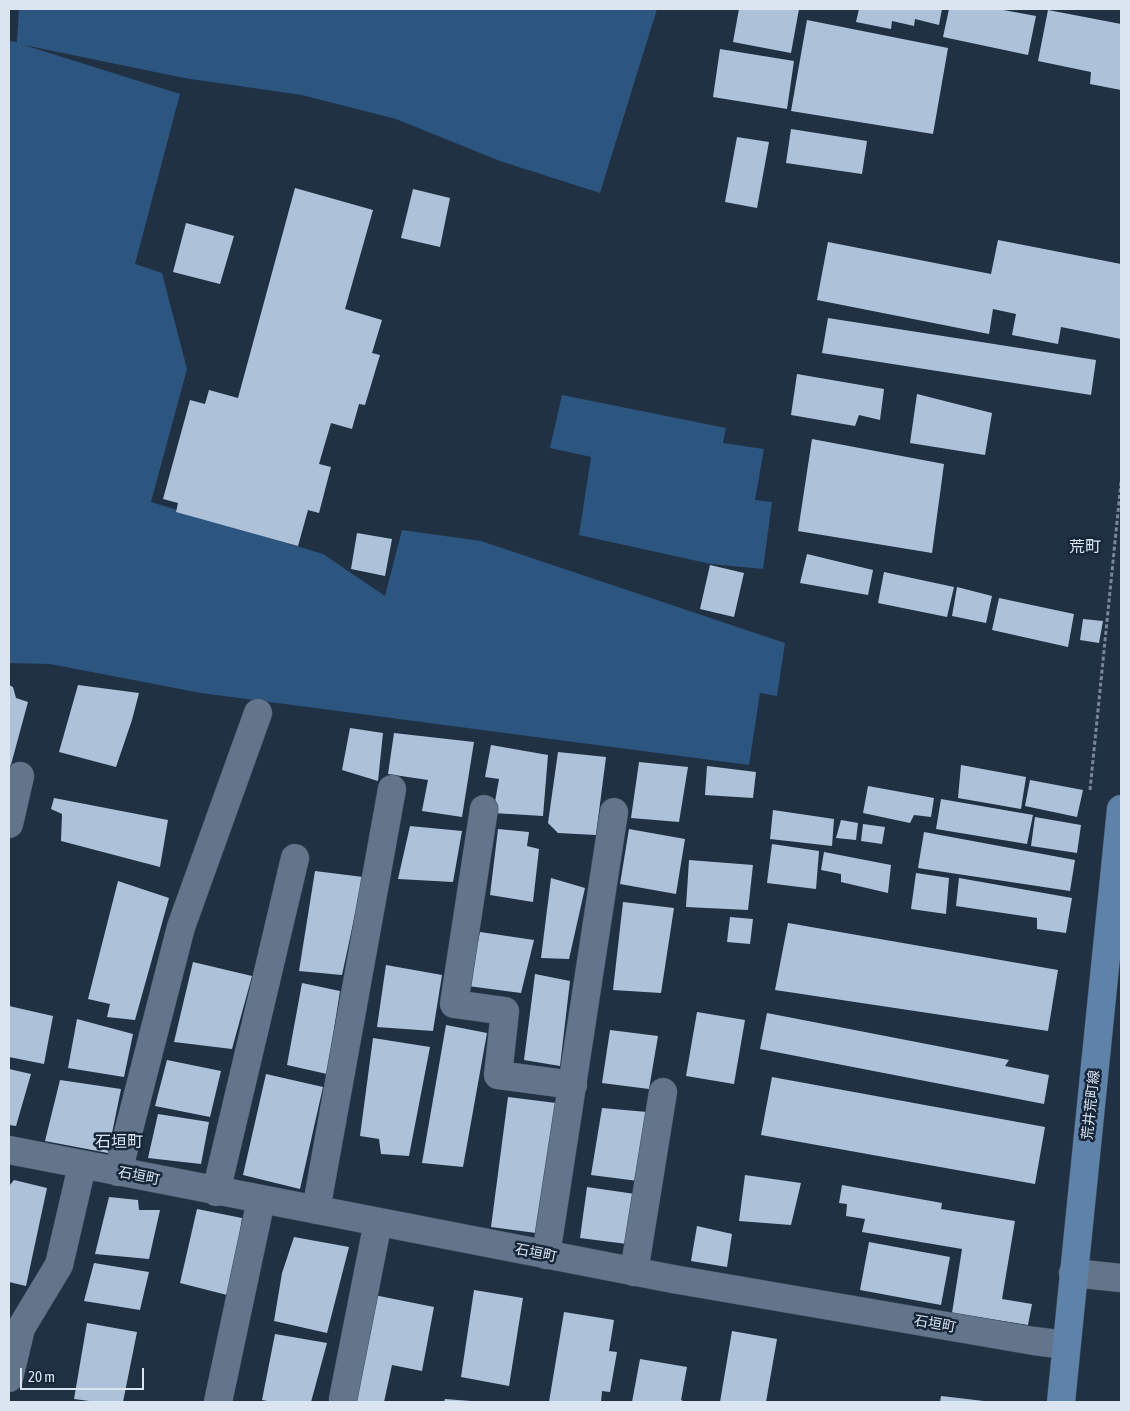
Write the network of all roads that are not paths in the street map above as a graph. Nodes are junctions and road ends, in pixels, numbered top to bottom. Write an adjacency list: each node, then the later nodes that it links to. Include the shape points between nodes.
1 (258, 713): 13 (street, via 181,927)
2 (20, 776): 7 (street)
3 (392, 789): 16 (street)
4 (484, 808): 9 (street, via 454,1004 505,1011 498,1075)
5 (1121, 809): 20 (main road, 荒井荒町線)
6 (614, 812): 9 (street)
7 (9, 824)
8 (295, 858): 14 (street)
9 (573, 1085): 18 (street)
10 (663, 1092): 19 (street)
11 (9, 1150): 12 (street, 石垣町)
12 (82, 1166): 13 (street, 石垣町); 23 (street, via 58,1265 21,1328)
13 (118, 1172): 14 (street, 石垣町)
14 (216, 1192): 15 (street, 石垣町)
15 (261, 1200): 16 (street, 石垣町); 25 (street)
16 (316, 1210): 17 (street, 石垣町)
17 (378, 1222): 18 (street, 石垣町); 24 (street)
18 (546, 1255): 19 (street, 石垣町)
19 (634, 1272): 22 (street, 石垣町)
20 (1073, 1274): 21 (street); 22 (main road, 荒井荒町線)
21 (1121, 1278)
22 (1066, 1345): 26 (main road, 荒井荒町線)
23 (9, 1378)
24 (343, 1399)
25 (218, 1402)
26 (1061, 1402)

